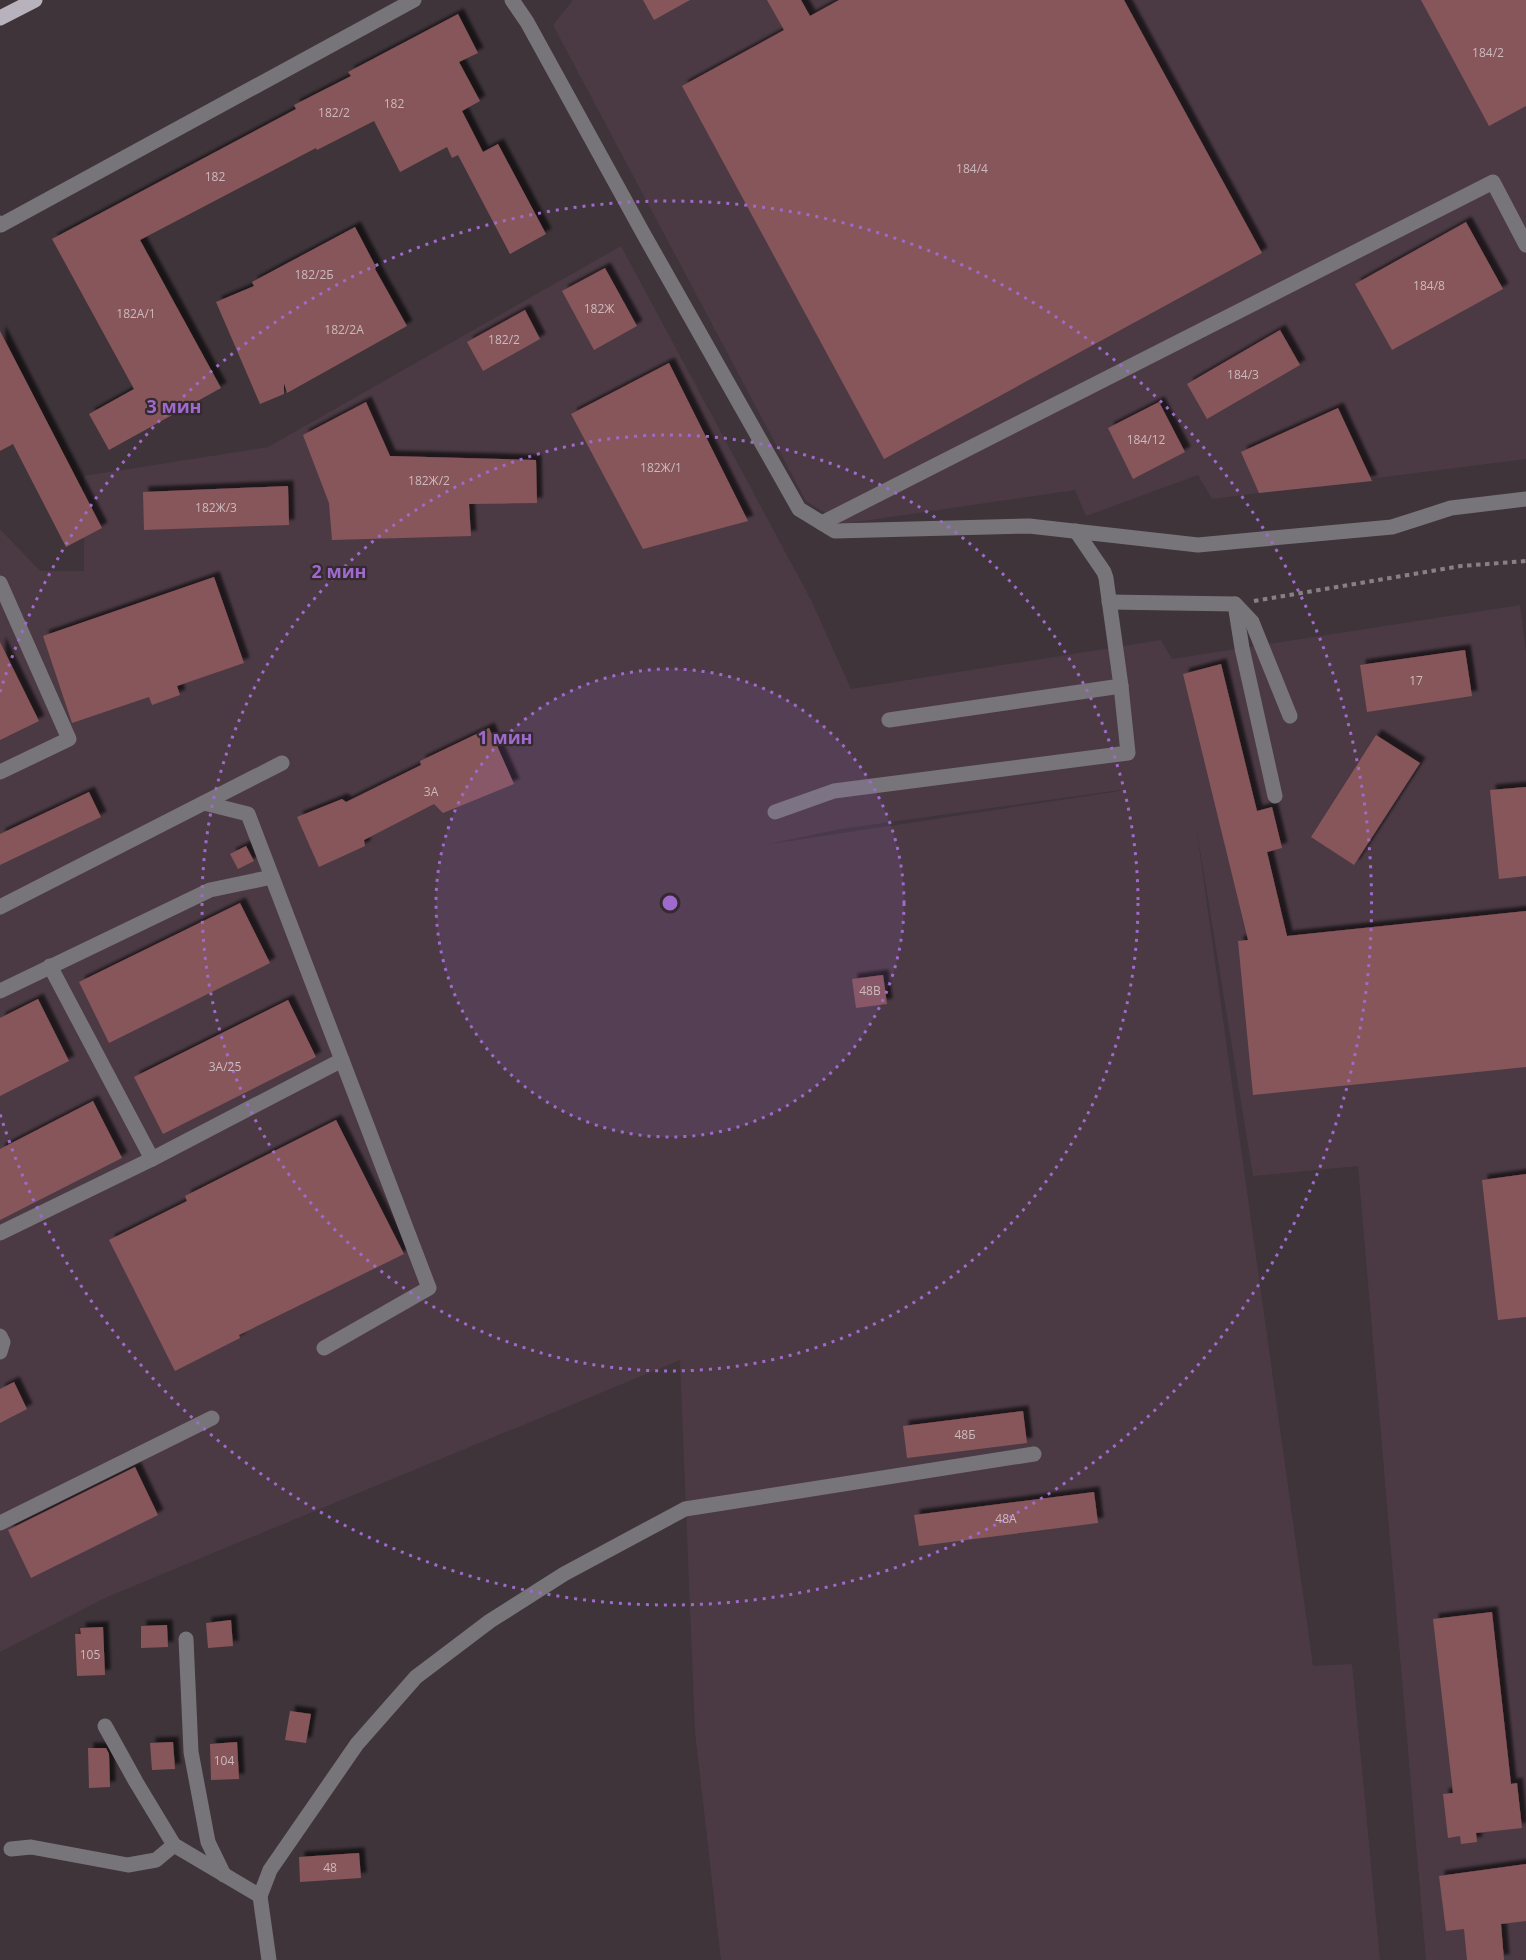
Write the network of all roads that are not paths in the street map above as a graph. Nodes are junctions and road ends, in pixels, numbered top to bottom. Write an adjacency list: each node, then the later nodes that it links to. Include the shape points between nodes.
1 (34, 0): 4 (main road)
2 (414, 0): 5 (lane)
3 (512, 0): 8 (lane, via 799,509)
4 (0, 18)
5 (0, 223)
6 (1526, 244): 8 (lane, via 1493,182)
7 (1526, 499): 9 (lane, via 1450,508 1392,527 1198,545)
8 (822, 523): 9 (lane, via 836,531 1029,526)
9 (1076, 531): 11 (lane, via 1104,572)
10 (0, 582): 17 (lane, via 69,739)
11 (1109, 602): 12 (lane); 13 (lane)
12 (1235, 604): 14 (lane, via 1252,622); 18 (lane)
13 (1121, 686): 15 (lane); 20 (lane, via 1128,753 834,791)
14 (1290, 716)
15 (889, 720)
16 (282, 763): 19 (lane)
17 (0, 772)
18 (1275, 796)
19 (204, 803): 21 (lane, via 248,814); 22 (lane)
20 (775, 812)
21 (272, 877): 23 (lane, via 210,890); 25 (lane)
22 (0, 907)
23 (50, 966): 24 (lane); 26 (lane)
24 (0, 991)
25 (342, 1060): 26 (lane); 29 (lane, via 429,1288)
26 (152, 1159): 27 (lane)
27 (0, 1233)
28 (0, 1336): 30 (lane)
29 (324, 1348)
30 (0, 1352)
31 (212, 1418): 33 (lane)
32 (1034, 1454): 39 (lane, via 685,1509 564,1574 490,1621 416,1677 357,1744 270,1870)
33 (0, 1523)
34 (186, 1639): 38 (lane, via 191,1752 208,1842)
35 (105, 1726): 36 (lane)
36 (174, 1845): 37 (lane, via 156,1860 128,1865 31,1847); 38 (lane)
37 (11, 1849)
38 (224, 1875): 39 (lane)
39 (260, 1896): 40 (lane)
40 (269, 1960)

